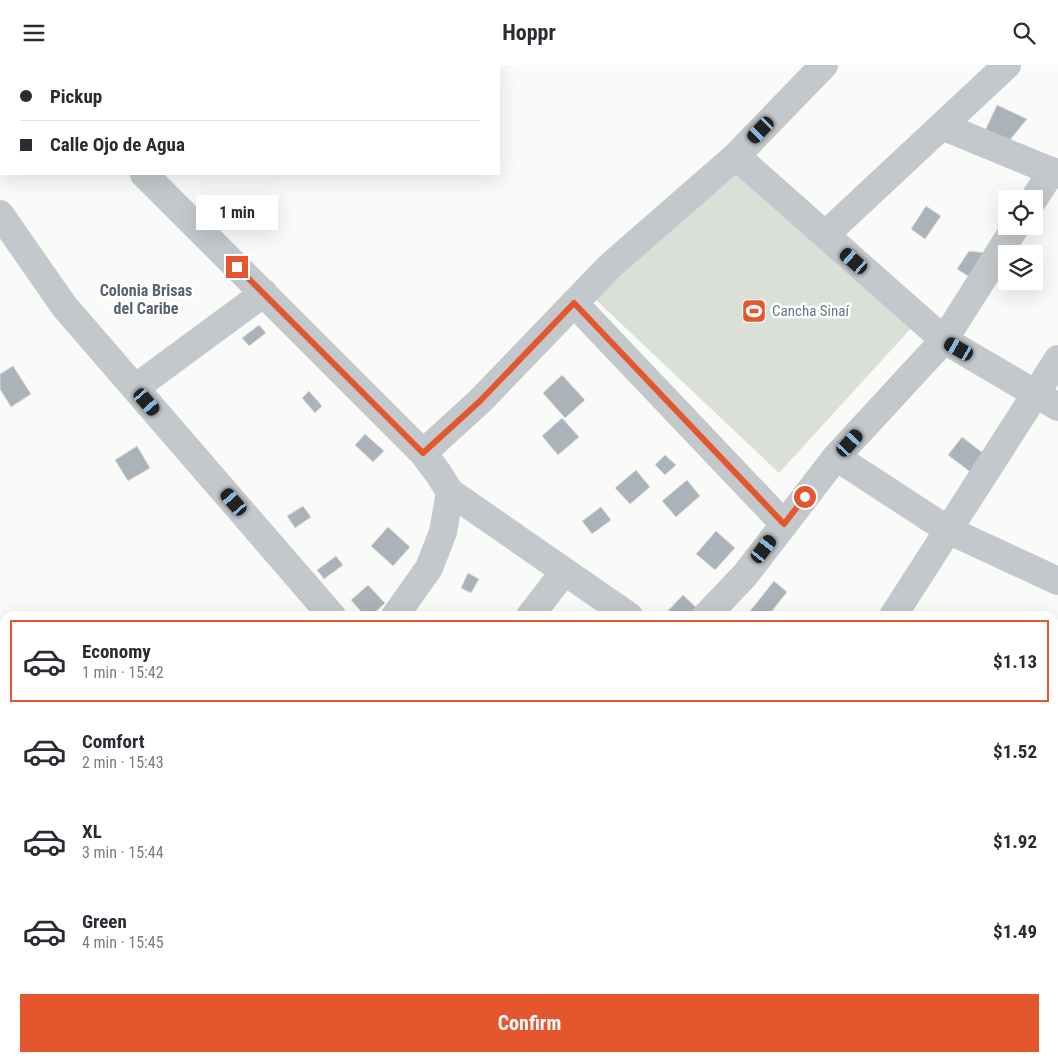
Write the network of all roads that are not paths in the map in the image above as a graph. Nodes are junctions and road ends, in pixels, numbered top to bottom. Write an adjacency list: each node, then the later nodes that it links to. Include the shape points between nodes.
1 (824, 65): 4 (street)
2 (1007, 65): 3 (street)
3 (942, 126): 5 (street); 9 (street)
4 (736, 156): 9 (street); 12 (street, via 610,266)
5 (1055, 173): 7 (street)
6 (145, 175): 11 (street)
7 (1041, 190)
8 (0, 214): 15 (street, via 64,306)
9 (824, 235): 13 (street)
10 (1010, 235): 13 (street)
11 (264, 293): 15 (street); 17 (street)
12 (574, 303): 17 (street, via 480,401); 20 (street)
13 (944, 340): 16 (street); 18 (street)
14 (1058, 359): 16 (street)
15 (135, 388): 24 (street)
16 (1047, 400): 21 (street)
17 (423, 453): 19 (street)
18 (836, 457): 20 (street); 21 (street)
19 (450, 492): 22 (street); 25 (street, via 443,532 429,568)
20 (784, 524): 28 (street, via 745,575)
21 (948, 530): 23 (street); 29 (street)
22 (564, 572): 26 (street); 27 (street)
23 (1058, 581)
24 (328, 611)
25 (398, 611)
26 (534, 611)
27 (622, 611)
28 (711, 611)
29 (896, 611)

